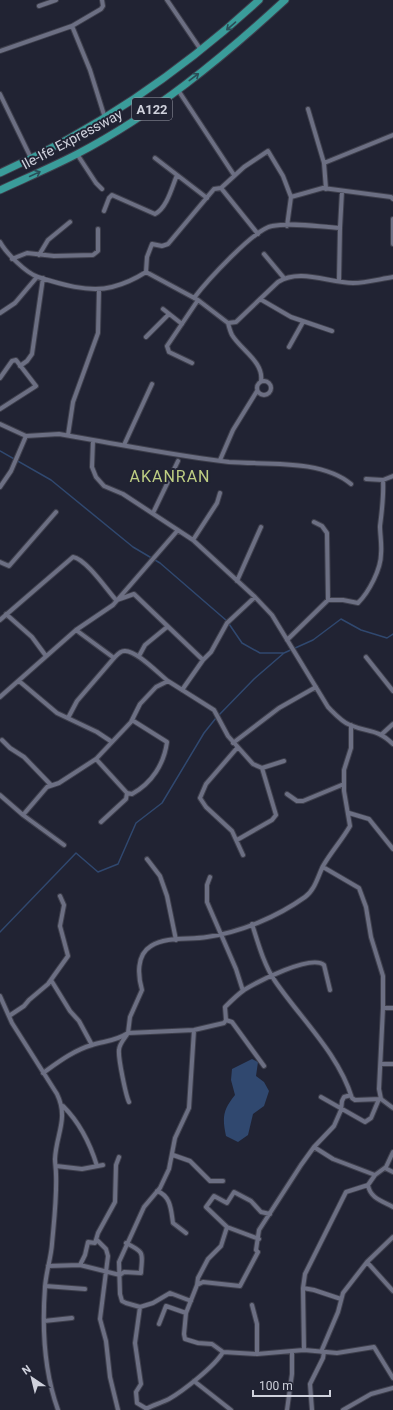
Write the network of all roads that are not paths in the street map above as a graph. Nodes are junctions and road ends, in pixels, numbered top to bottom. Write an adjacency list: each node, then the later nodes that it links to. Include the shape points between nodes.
1 (102, 0): 7 (street, via 101,9)
2 (168, 0): 8 (street)
3 (259, 0): 8 (highway, Ile-Ife Expressway / A122, one-way to 8)
4 (285, 0): 10 (highway, Ile-Ife Expressway / A122, one-way to 4)
5 (52, 1): 6 (street)
6 (39, 6)
7 (72, 26): 9 (street); 13 (street, via 90,70)
8 (202, 50): 13 (highway, Ile-Ife Expressway / A122, via 156,85)
9 (0, 52)
10 (178, 90): 15 (highway, Ile-Ife Expressway / A122); 21 (street)
11 (0, 94): 16 (street)
12 (308, 109): 18 (street)
13 (105, 118): 16 (highway, Ile-Ife Expressway / A122)
14 (393, 135): 18 (street)
15 (77, 154): 23 (street); 25 (highway, Ile-Ife Expressway / A122, one-way to 15)
16 (31, 158): 19 (highway, Ile-Ife Expressway / A122)
17 (155, 158): 20 (street)
18 (324, 163): 24 (street)
19 (0, 173)
20 (177, 175): 28 (street); 30 (street, via 162,206 155,214 112,195)
21 (234, 175): 22 (street); 27 (street, via 268,151 283,176)
22 (221, 188): 28 (street, via 214,189); 36 (street)
23 (102, 189)
24 (326, 189): 26 (street); 27 (street)
25 (0, 190)
26 (342, 191): 29 (street); 34 (street)
27 (291, 197): 33 (street)
28 (207, 198): 43 (street, via 168,244 152,244 147,257)
29 (393, 199)
30 (104, 211)
31 (393, 218): 38 (street)
32 (70, 222): 41 (street, via 48,240)
33 (287, 226): 34 (street); 36 (street, via 268,227)
34 (340, 228): 48 (street)
35 (98, 229): 41 (street, via 96,253)
36 (258, 234): 50 (street, via 221,267)
37 (0, 242): 39 (street)
38 (393, 244)
39 (1, 248): 42 (street)
40 (264, 254): 47 (street)
41 (39, 255): 42 (street, via 27,253)
42 (12, 259): 44 (street)
43 (146, 272): 49 (street, via 135,279); 50 (street)
44 (37, 277): 46 (street); 53 (street, via 15,303)
45 (393, 277): 48 (street, via 353,283)
46 (44, 278): 49 (street, via 67,286); 62 (street, via 32,354 28,361)
47 (284, 278): 48 (street, via 302,276); 51 (street)
48 (340, 281)
49 (98, 289): 69 (street, via 98,333 73,402)
50 (196, 299): 56 (street); 57 (street)
51 (260, 299): 55 (street); 56 (street, via 236,322)
52 (162, 309): 54 (street)
53 (0, 314)
54 (169, 314): 57 (street); 59 (street)
55 (303, 322): 58 (street); 60 (street)
56 (228, 323): 64 (street, via 231,334 257,365 262,375)
57 (182, 324): 61 (street, via 167,349)
58 (332, 332)
59 (146, 337)
60 (289, 347)
61 (192, 363)
62 (20, 366): 63 (street, via 14,360); 67 (street, via 35,383 35,387)
63 (0, 378)
64 (261, 381): 66 (street, via 256,388); 66 (street, via 269,383 270,391 264,395)
65 (152, 384): 72 (street)
66 (257, 391): 73 (street)
67 (0, 409)
68 (0, 424): 70 (street)
69 (68, 435): 70 (street); 71 (street)
70 (26, 436): 79 (street, via 11,471)
71 (93, 440): 72 (street); 82 (street, via 92,467 96,477 104,486 123,494)
72 (124, 445): 73 (street)
73 (220, 460): 78 (street, via 310,468 335,474)
74 (178, 461): 82 (street)
75 (393, 476): 77 (street)
76 (366, 479): 77 (street)
77 (383, 480): 91 (street, via 384,500 380,528 382,555 373,580 365,596 358,603)
78 (351, 484)
79 (0, 486)
80 (220, 494): 86 (street)
81 (56, 512): 87 (street, via 9,566)
82 (153, 513): 85 (street)
83 (314, 522): 91 (street, via 322,526 327,533)
84 (261, 527): 88 (street)
85 (178, 530): 86 (street); 90 (street)
86 (193, 540): 88 (street)
87 (0, 562)
88 (237, 581): 89 (street)
89 (256, 597): 96 (street, via 272,615); 101 (street, via 227,623 211,652)
90 (116, 600): 92 (street, via 88,567 77,557 73,557); 94 (street, via 134,594); 95 (street, via 113,605)
91 (328, 600): 96 (street)
92 (6, 614): 93 (street); 97 (street, via 32,637)
93 (0, 620)
94 (167, 627): 98 (street, via 145,645); 101 (street)
95 (76, 630): 97 (street); 100 (street)
96 (287, 640): 104 (street)
97 (46, 656): 102 (street)
98 (139, 656): 100 (street, via 122,651); 103 (street)
99 (366, 657): 106 (street)
100 (114, 658): 108 (street, via 77,701)
101 (203, 660): 105 (street)
102 (19, 681): 107 (street); 108 (street)
103 (168, 681): 105 (street); 109 (street, via 156,687 140,704)
104 (316, 687): 111 (street, via 328,707); 115 (street, via 278,708)
105 (182, 690): 115 (street, via 214,710)
106 (393, 691)
107 (0, 697)
108 (68, 718): 114 (street)
109 (132, 720): 114 (street); 123 (street, via 167,742 163,761 158,769 140,790 132,794)
110 (393, 724): 112 (street)
111 (350, 725): 112 (street); 121 (street, via 352,748 344,770)
112 (382, 734): 116 (street)
113 (2, 740): 122 (street, via 24,757)
114 (112, 742): 118 (street)
115 (232, 742): 117 (street)
116 (393, 744)
117 (237, 748): 120 (street, via 253,764); 129 (street, via 206,784 200,798)
118 (96, 759): 122 (street); 123 (street)
119 (284, 760): 120 (street)
120 (262, 768): 129 (street, via 276,814 272,820)
121 (344, 784): 124 (street, via 303,801 297,801); 126 (street)
122 (52, 785): 127 (street)
123 (127, 793): 128 (street, via 126,799)
124 (287, 794)
125 (0, 795): 127 (street)
126 (349, 813): 131 (street, via 369,819); 134 (street, via 350,826)
127 (23, 816): 130 (street)
128 (101, 822)
129 (238, 840): 132 (street)
130 (64, 845)
131 (393, 849)
132 (243, 855)
133 (147, 859): 139 (street, via 160,876)
134 (323, 867): 137 (street, via 307,896 290,907); 145 (street, via 359,888 383,976)
135 (210, 878): 138 (street, via 207,885 207,902)
136 (60, 896): 141 (street, via 64,905 60,926 69,954)
137 (252, 924): 138 (street); 140 (street)
138 (221, 935): 139 (street); 143 (street)
139 (176, 940): 150 (street, via 151,945 142,955 139,965 142,990 130,1017)
140 (272, 975): 142 (street, via 308,962 320,962 324,965); 143 (street); 156 (street, via 327,1049)
141 (51, 980): 147 (street, via 24,1006); 151 (street)
142 (330, 990)
143 (243, 991): 148 (street, via 225,1006)
144 (0, 996): 147 (street)
145 (383, 1008): 146 (street); 152 (street)
146 (393, 1008)
147 (9, 1016): 155 (street)
148 (226, 1020): 149 (street, via 224,1023); 154 (street, via 232,1022)
149 (194, 1030): 150 (street); 165 (street, via 189,1108 175,1138)
150 (128, 1033): 151 (street); 159 (street, via 119,1048 120,1067)
151 (92, 1045): 155 (street)
152 (381, 1064): 153 (street); 158 (street)
153 (393, 1064)
154 (264, 1066)
155 (42, 1073): 160 (street)
156 (351, 1095): 158 (street, via 355,1100); 162 (street, via 344,1097)
157 (321, 1097): 162 (street)
158 (380, 1099): 161 (street); 162 (street, via 371,1118 365,1122)
159 (129, 1102)
160 (62, 1106): 168 (street); 169 (street, via 72,1115 88,1140)
161 (393, 1108)
162 (342, 1110): 163 (street, via 334,1126)
163 (314, 1147): 172 (street, via 333,1159); 177 (street)
164 (393, 1152): 170 (street)
165 (173, 1154): 173 (street, via 190,1161 210,1181); 175 (street, via 169,1169)
166 (119, 1157): 182 (street, via 116,1165 115,1202)
167 (103, 1165): 169 (street)
168 (56, 1166): 169 (street, via 82,1169); 186 (street, via 52,1246)
169 (97, 1166)
170 (385, 1168): 171 (street); 172 (street)
171 (393, 1172)
172 (375, 1175): 174 (street)
173 (223, 1181)
174 (368, 1185): 176 (street, via 373,1197); 191 (street, via 346,1192 305,1274)
175 (157, 1191): 179 (street, via 164,1194 170,1202 173,1223); 183 (street, via 144,1207)
176 (393, 1207)
177 (270, 1214): 178 (street, via 261,1212 251,1201 234,1192 226,1203 214,1196 206,1208); 181 (street, via 260,1230)
178 (227, 1226): 181 (street); 189 (street, via 221,1246 208,1259)
179 (186, 1233)
180 (393, 1237): 184 (street)
181 (259, 1239): 189 (street, via 256,1250 258,1252 240,1286 203,1282)
182 (97, 1240): 185 (street, via 95,1243 88,1242); 187 (street, via 106,1249 108,1256)
183 (126, 1243): 188 (street, via 119,1262); 188 (street, via 140,1250 142,1273 124,1272)
184 (367, 1262): 193 (street); 194 (street)
185 (80, 1265): 186 (street); 187 (street)
186 (48, 1266): 190 (street)
187 (105, 1271): 188 (street); 212 (street, via 100,1319)
188 (120, 1275): 197 (street, via 122,1300)
189 (197, 1285): 195 (street)
190 (45, 1286): 192 (street); 200 (street)
191 (303, 1288): 194 (street); 202 (street)
192 (85, 1289)
193 (393, 1291)
194 (341, 1299): 205 (street)
195 (191, 1301): 197 (street, via 170,1293); 198 (street)
196 (252, 1305): 206 (street, via 257,1324)
197 (140, 1307): 210 (street, via 135,1343 140,1384 135,1397 137,1403)
198 (186, 1313): 201 (street, via 166,1306); 203 (street, via 185,1339 212,1344)
199 (72, 1318): 200 (street)
200 (44, 1321): 211 (street, via 44,1343 52,1393)
201 (159, 1324)
202 (304, 1350): 204 (street); 205 (street)
203 (223, 1352): 206 (street); 208 (street)
204 (292, 1352): 206 (street); 214 (street)
205 (322, 1352): 207 (street, via 337,1353 374,1347); 215 (street, via 323,1358 310,1384)
206 (256, 1354)
207 (393, 1378)
208 (194, 1381): 210 (street, via 169,1399); 213 (street)
209 (393, 1388): 216 (street, via 371,1394)
210 (146, 1409)
211 (58, 1410)
212 (118, 1410)
213 (231, 1410)
214 (287, 1410)
215 (312, 1410)
216 (343, 1410)

